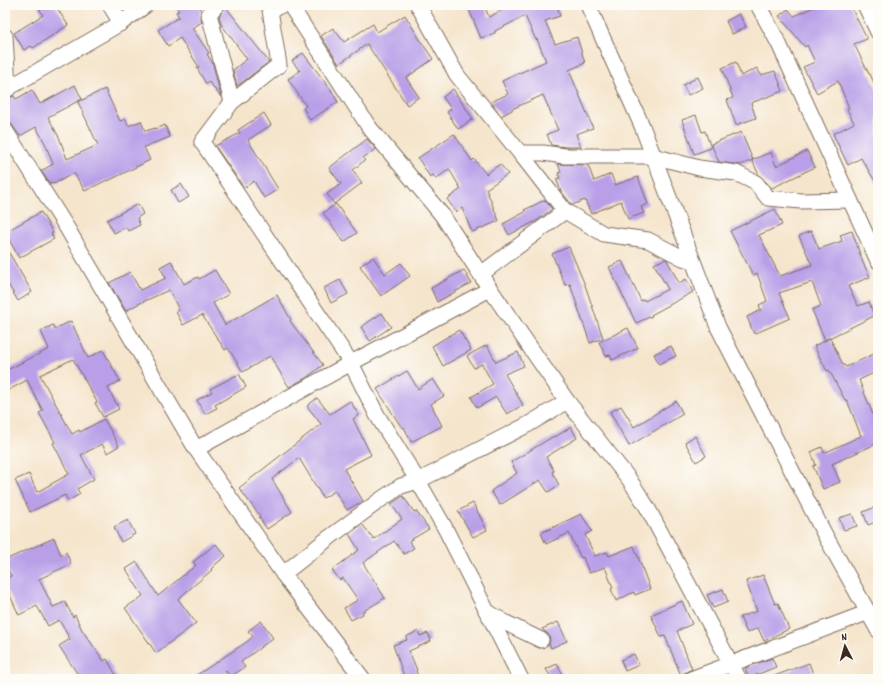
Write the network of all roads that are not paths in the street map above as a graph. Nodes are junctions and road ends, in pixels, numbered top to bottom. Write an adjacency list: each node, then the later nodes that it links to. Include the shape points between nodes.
1 (110, 5): 10 (street)
2 (146, 5): 10 (street)
3 (217, 5): 14 (street, via 209,14)
4 (282, 5): 14 (street, via 270,10 278,65)
5 (290, 5): 22 (street, via 369,127 442,216)
6 (418, 5): 16 (street, via 457,75)
7 (588, 5): 17 (street)
8 (758, 5): 18 (street, via 780,44)
9 (865, 5): 11 (street)
10 (121, 23): 13 (street)
11 (878, 32)
12 (5, 36): 13 (street)
13 (6, 89)
14 (232, 102): 24 (street, via 202,142)
15 (5, 130): 26 (street, via 67,228)
16 (520, 153): 17 (street); 19 (street)
17 (653, 156): 18 (street, via 699,168 736,173 756,183 768,198 802,201); 20 (street)
18 (850, 200): 21 (street)
19 (565, 211): 20 (street, via 604,234 648,240 683,258); 22 (street)
20 (693, 260): 30 (street, via 718,327 826,537)
21 (878, 261)
22 (481, 274): 23 (street)
23 (490, 289): 24 (street); 25 (street)
24 (351, 363): 26 (street); 27 (street, via 377,415)
25 (567, 401): 27 (street, via 529,424); 33 (street, via 647,507)
26 (196, 449): 28 (street)
27 (418, 481): 28 (street, via 401,486 383,498); 29 (street, via 445,528)
28 (283, 574): 34 (street)
29 (486, 611): 32 (street); 35 (street)
30 (869, 612): 31 (street); 33 (street)
31 (878, 630)
32 (541, 640)
33 (732, 664): 36 (street); 37 (street)
34 (363, 679)
35 (521, 679)
36 (691, 679)
37 (739, 679)

